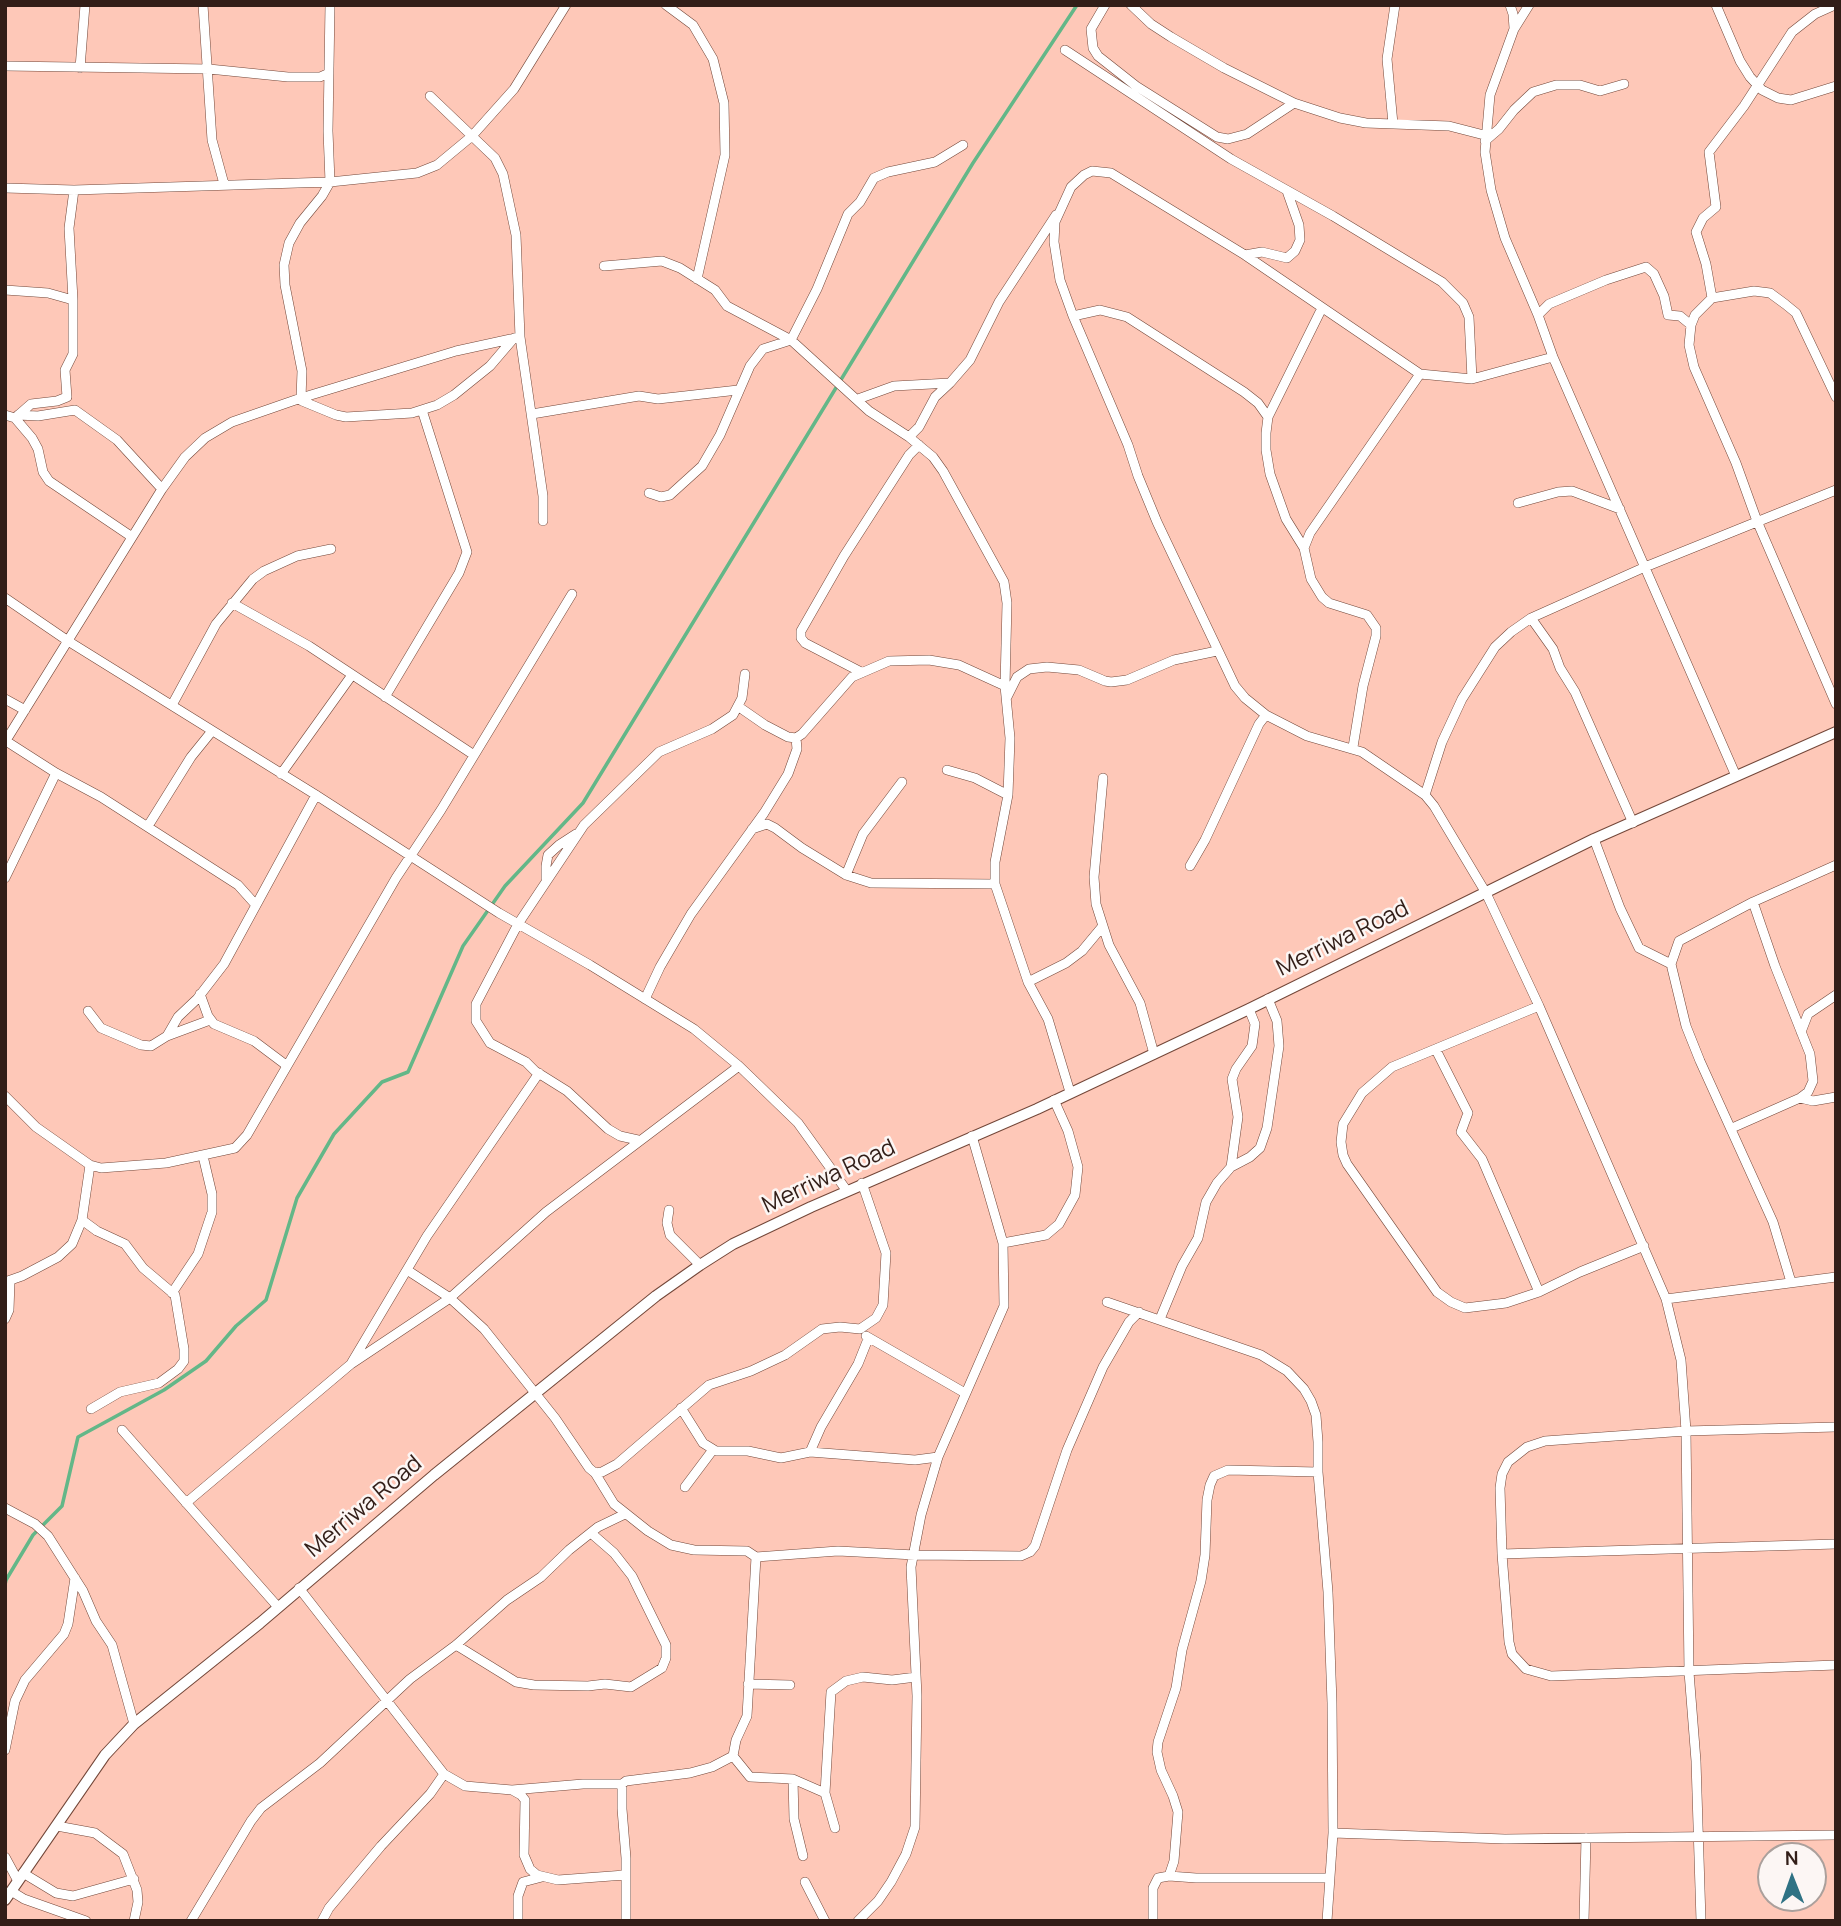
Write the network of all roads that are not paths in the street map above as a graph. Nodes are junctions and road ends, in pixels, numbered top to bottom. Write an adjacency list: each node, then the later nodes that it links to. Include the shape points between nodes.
1 (85, 5): 16 (street)
2 (203, 5): 17 (street)
3 (330, 5): 18 (street)
4 (566, 5): 25 (street, via 514,89)
5 (666, 5): 36 (street, via 693,25 713,59 724,103 725,155)
6 (1105, 5): 23 (street, via 1091,29 1098,57 1217,137 1247,134)
7 (1131, 5): 23 (street, via 1171,37)
8 (1395, 5): 24 (street, via 1387,59)
9 (1510, 5): 13 (street)
10 (1529, 5): 13 (street)
11 (1716, 5): 20 (street, via 1740,61)
12 (1835, 5): 20 (street, via 1792,32)
13 (1514, 29): 26 (street, via 1490,95)
14 (1065, 50): 32 (street)
15 (5, 66): 16 (street)
16 (80, 68): 17 (street)
17 (209, 69): 18 (street, via 288,78); 29 (street, via 212,140)
18 (329, 73): 28 (street)
19 (1623, 84): 26 (street, via 1600,91 1580,85 1533,92)
20 (1756, 85): 21 (street, via 1772,96 1791,100); 38 (street, via 1708,154 1716,207 1696,232)
21 (1836, 86)
22 (430, 96): 25 (street)
23 (1294, 103): 24 (street, via 1340,118)
24 (1393, 124): 26 (street, via 1449,126)
25 (472, 136): 28 (street, via 437,165 417,173); 44 (street, via 495,158 503,174 517,244)
26 (1485, 138): 41 (street, via 1488,179 1505,238)
27 (963, 145): 45 (street, via 935,162 874,178 848,214)
28 (330, 182): 29 (street); 53 (street, via 300,223 284,265 302,371)
29 (224, 184): 31 (street)
30 (5, 188): 31 (street)
31 (74, 190): 39 (street, via 69,228)
32 (1287, 191): 34 (street, via 1299,225 1295,251 1287,258 1262,252); 48 (street, via 1452,290 1469,317)
33 (1058, 212): 34 (street, via 1071,187 1084,175 1101,170); 42 (street, via 1054,243); 49 (street, via 999,302 970,360)
34 (1245, 255): 40 (street)
35 (604, 266): 36 (street, via 662,261)
36 (696, 279): 45 (street, via 715,290 727,306)
37 (5, 290): 39 (street)
38 (1712, 298): 43 (street); 51 (street, via 1754,291 1769,293 1785,304 1796,313)
39 (73, 300): 56 (street, via 73,354 65,370 67,397 31,404)
40 (1322, 307): 47 (street); 57 (street)
41 (1538, 315): 43 (street, via 1549,304 1646,267 1660,285 1668,315 1680,316); 46 (street)
42 (1073, 316): 57 (street, via 1100,310 1127,317 1244,392); 76 (street, via 1157,522)
43 (1690, 326): 66 (street, via 1695,367)
44 (517, 337): 53 (street, via 456,351); 54 (street, via 480,375 448,399); 55 (street)
45 (791, 340): 50 (street, via 763,349); 52 (street)
46 (1553, 358): 48 (street); 64 (street)
47 (1420, 374): 48 (street); 68 (street)
48 (1472, 379)
49 (950, 383): 52 (street, via 894,386); 58 (street)
50 (738, 390): 55 (street, via 658,399 639,396); 62 (street, via 702,466 670,495)
51 (1836, 397)
52 (858, 399): 58 (street)
53 (302, 400): 54 (street, via 346,417); 60 (street, via 216,430 185,457)
54 (422, 410): 81 (street, via 467,552)
55 (532, 414): 65 (street)
56 (13, 416): 60 (street, via 75,410 117,440); 67 (street, via 36,444 49,481)
57 (1268, 417): 68 (street, via 1270,474 1286,519)
58 (909, 437): 59 (street)
59 (919, 445): 77 (street, via 908,455 801,631 805,643); 80 (street, via 943,471 1004,582)
60 (162, 489): 67 (street)
61 (1836, 490): 66 (street)
62 (649, 493)
63 (1518, 503): 64 (street, via 1572,491)
64 (1620, 509): 70 (street)
65 (543, 521)
66 (1756, 521): 70 (street); 84 (street)
67 (132, 537): 75 (street)
68 (1304, 548): 93 (street, via 1311,579 1322,597 1367,615 1376,628)
69 (331, 550): 73 (street, via 297,556 264,571)
70 (1645, 567): 74 (street); 98 (street)
71 (572, 594): 94 (street)
72 (5, 598): 75 (street)
73 (232, 603): 79 (street); 85 (street)
74 (1531, 618): 103 (street, via 1495,647 1474,680 1442,742); 104 (street, via 1575,692)
75 (68, 642): 85 (street); 87 (street)
76 (1217, 651): 82 (street, via 1111,682 1079,670 1029,669 1017,677); 88 (street, via 1235,685)
77 (861, 672): 80 (street, via 889,661 929,660 959,665); 91 (street, via 841,686)
78 (745, 674): 86 (street)
79 (352, 675): 81 (street); 97 (street)
80 (1005, 686): 82 (street)
81 (385, 696): 94 (street)
82 (1007, 697): 102 (street)
83 (5, 699): 87 (street)
84 (1836, 704)
85 (172, 705): 89 (street)
86 (739, 707): 91 (street); 120 (street, via 712,729 659,752 578,834 548,855 546,881)
87 (25, 710): 92 (street)
88 (1266, 715): 93 (street, via 1307,736); 111 (street)
89 (212, 731): 97 (street); 105 (street)
90 (1836, 732): 98 (street, Merriwa Road)
91 (796, 738): 106 (street, via 793,762)
92 (6, 742): 96 (street)
93 (1353, 747): 103 (street)
94 (474, 755): 108 (street)
95 (947, 770): 102 (street)
96 (55, 773): 105 (street); 110 (street, via 41,808)
97 (281, 774): 101 (street)
98 (1737, 776): 104 (street, Merriwa Road)
99 (1103, 778): 121 (street, via 1094,877)
100 (902, 782): 112 (street, via 863,834)
101 (316, 795): 108 (street); 116 (street)
102 (1008, 795): 114 (street)
103 (1425, 795): 117 (street)
104 (1633, 823): 107 (street, Merriwa Road)
105 (148, 827): 115 (street)
106 (751, 830): 112 (street, via 767,824); 126 (street, via 691,914)
107 (1594, 839): 117 (street, Merriwa Road); 122 (street, via 1639,948)
108 (411, 856): 120 (street); 136 (street)
109 (1836, 865): 118 (street)
110 (7, 866): 113 (street)
111 (1190, 866)
112 (846, 875): 114 (street, via 871,883)
113 (5, 878)
114 (995, 884): 123 (street)
115 (238, 885): 116 (street); 119 (street)
116 (265, 885): 119 (street)
117 (1486, 893): 127 (street, Merriwa Road); 128 (street)
118 (1753, 902): 122 (street, via 1679,941); 132 (street)
119 (255, 904): 124 (street, via 229,955)
120 (518, 924): 126 (street); 138 (street, via 478,999 475,1017 490,1043)
121 (1102, 926): 123 (street, via 1082,951); 135 (street, via 1140,1003)
122 (1671, 964): 144 (street, via 1686,1026)
123 (1028, 982): 139 (street, via 1048,1020)
124 (200, 994): 131 (street); 133 (street)
125 (1836, 995): 132 (street, via 1808,1014)
126 (645, 999): 137 (street, via 694,1029)
127 (1268, 999): 129 (street, Merriwa Road); 149 (street, via 1277,1021 1279,1046 1264,1141 1250,1157)
128 (1539, 1006): 134 (street); 155 (street)
129 (1249, 1009): 135 (street, Merriwa Road); 149 (street, via 1255,1024 1252,1046 1232,1079 1238,1117)
130 (88, 1011): 133 (street, via 102,1028 141,1045 151,1046)
131 (210, 1020): 133 (street); 136 (street, via 254,1041)
132 (1801, 1032): 142 (street, via 1813,1075 1810,1089)
133 (167, 1036)
134 (1436, 1050): 161 (street, via 1468,1113 1461,1132 1482,1159); 161 (street, via 1392,1068 1367,1088 1343,1124 1343,1155 1437,1292 1451,1302 1465,1308 1506,1303)
135 (1154, 1054): 139 (street, Merriwa Road)
136 (286, 1065): 147 (street, via 239,1144)
137 (739, 1066): 146 (street); 151 (street, via 798,1123)
138 (539, 1073): 146 (street, via 567,1091 608,1129); 157 (street)
139 (1070, 1092): 143 (street, Merriwa Road)
140 (5, 1096): 148 (street, via 36,1127)
141 (1836, 1097): 142 (street)
142 (1800, 1098): 144 (street)
143 (1054, 1100): 145 (street, Merriwa Road); 154 (street, via 1069,1130 1078,1167 1075,1195 1059,1224 1046,1235)
144 (1732, 1128): 160 (street, via 1773,1222)
145 (972, 1136): 150 (street, Merriwa Road); 154 (street)
146 (638, 1140): 163 (street, via 546,1212)
147 (203, 1156): 148 (street, via 109,1168); 162 (street, via 212,1212 198,1254)
148 (90, 1165): 153 (street)
149 (1231, 1167): 168 (street, via 1206,1202 1198,1238)
150 (862, 1184): 151 (street, Merriwa Road); 169 (street, via 884,1245 886,1273 882,1310)
151 (847, 1191): 156 (street, Merriwa Road, via 733,1244)
152 (669, 1210): 156 (street, via 670,1235)
153 (82, 1220): 159 (street, via 67,1250); 162 (street, via 125,1244 143,1268)
154 (1003, 1243): 172 (street, via 1004,1306)
155 (1644, 1246): 161 (street); 164 (street)
156 (700, 1265): 173 (street, Merriwa Road)
157 (407, 1270): 163 (street); 171 (street)
158 (1836, 1277): 160 (street)
159 (8, 1281): 167 (street)
160 (1791, 1282): 164 (street)
161 (1539, 1292)
162 (172, 1293): 175 (street, via 184,1361 159,1382 120,1392)
163 (450, 1298): 171 (street); 173 (street, via 484,1329)
164 (1666, 1300): 178 (street, via 1681,1360)
165 (1107, 1302): 166 (street)
166 (1139, 1312): 168 (street); 192 (street, via 1097,1380 1030,1552 1021,1556)
167 (5, 1319)
168 (1160, 1319): 182 (street, via 1261,1355 1287,1371 1304,1389 1316,1415)
169 (860, 1329): 170 (street); 174 (street, via 822,1329 785,1355 714,1383)
170 (868, 1339): 172 (street); 180 (street)
171 (351, 1364): 185 (street)
172 (965, 1393): 181 (street)
173 (537, 1394): 183 (street); 195 (street, Merriwa Road)
174 (681, 1408): 179 (street); 183 (street, via 617,1464)
175 (91, 1409)
176 (1836, 1427): 178 (street)
177 (122, 1430): 185 (street)
178 (1686, 1431): 190 (street); 191 (street, via 1545,1441 1519,1452 1502,1474)
179 (712, 1451): 180 (street, via 748,1451 781,1458); 184 (street)
180 (810, 1452): 181 (street)
181 (938, 1458): 192 (street)
182 (1318, 1472): 214 (street, via 1328,1592); 221 (street, via 1228,1470 1214,1476 1210,1485 1201,1581 1176,1688 1157,1742 1161,1770 1178,1812)
183 (595, 1473): 187 (street)
184 (685, 1487)
185 (186, 1503): 196 (street)
186 (5, 1508): 194 (street, via 48,1536)
187 (625, 1514): 188 (street); 193 (street, via 671,1545 747,1551)
188 (590, 1533): 197 (street); 197 (street, via 632,1576 666,1645 662,1668 631,1687 534,1685 516,1682)
189 (1836, 1544): 190 (street)
190 (1687, 1549): 191 (street); 199 (street)
191 (1502, 1554): 199 (street, via 1509,1642 1512,1654 1526,1669 1552,1676)
192 (915, 1555): 193 (street, via 838,1551); 200 (street, via 911,1581)
193 (755, 1557): 201 (street)
194 (75, 1578): 204 (street, via 112,1645); 205 (street, via 64,1634 25,1680 15,1701)
195 (299, 1588): 196 (street, Merriwa Road); 203 (street)
196 (278, 1607): 204 (street, Merriwa Road)
197 (456, 1645): 203 (street)
198 (1836, 1665): 199 (street)
199 (1689, 1672): 216 (street)
200 (916, 1677): 211 (street, via 863,1677 846,1681 831,1692); 234 (street, via 915,1827 891,1882)
201 (748, 1684): 202 (street); 206 (street, via 747,1717)
202 (790, 1685)
203 (386, 1700): 207 (street); 229 (street, via 320,1763 261,1808)
204 (134, 1724): 212 (street, Merriwa Road, via 105,1755)
205 (5, 1750)
206 (733, 1756): 208 (street, via 750,1777); 209 (street, via 690,1773)
207 (444, 1774): 210 (street, via 465,1786); 230 (street)
208 (793, 1779): 211 (street); 218 (street, via 794,1819)
209 (622, 1784): 210 (street); 220 (street)
210 (512, 1790): 222 (street, via 524,1800 526,1861)
211 (825, 1793): 213 (street)
212 (57, 1826): 224 (street, via 87,1830 107,1840 123,1854); 226 (street, Merriwa Road)
213 (835, 1828)
214 (1333, 1833): 217 (street); 223 (street)
215 (1836, 1835): 216 (street)
216 (1699, 1836): 217 (street); 238 (street)
217 (1586, 1838): 237 (street)
218 (803, 1856)
219 (5, 1857): 226 (street)
220 (625, 1875): 222 (street); 232 (street)
221 (1169, 1876): 223 (street); 235 (street, via 1156,1880)
222 (542, 1877): 231 (street, via 523,1882)
223 (1330, 1878): 236 (street)
224 (134, 1879): 226 (street, via 73,1896); 228 (street, via 138,1902)
225 (805, 1882): 233 (street)
226 (12, 1889): 227 (street, via 24,1899)
227 (86, 1921)
228 (134, 1921)
229 (191, 1921)
230 (322, 1921)
231 (517, 1921)
232 (626, 1921)
233 (825, 1921)
234 (858, 1921)
235 (1153, 1921)
236 (1327, 1921)
237 (1584, 1921)
238 (1701, 1921)

